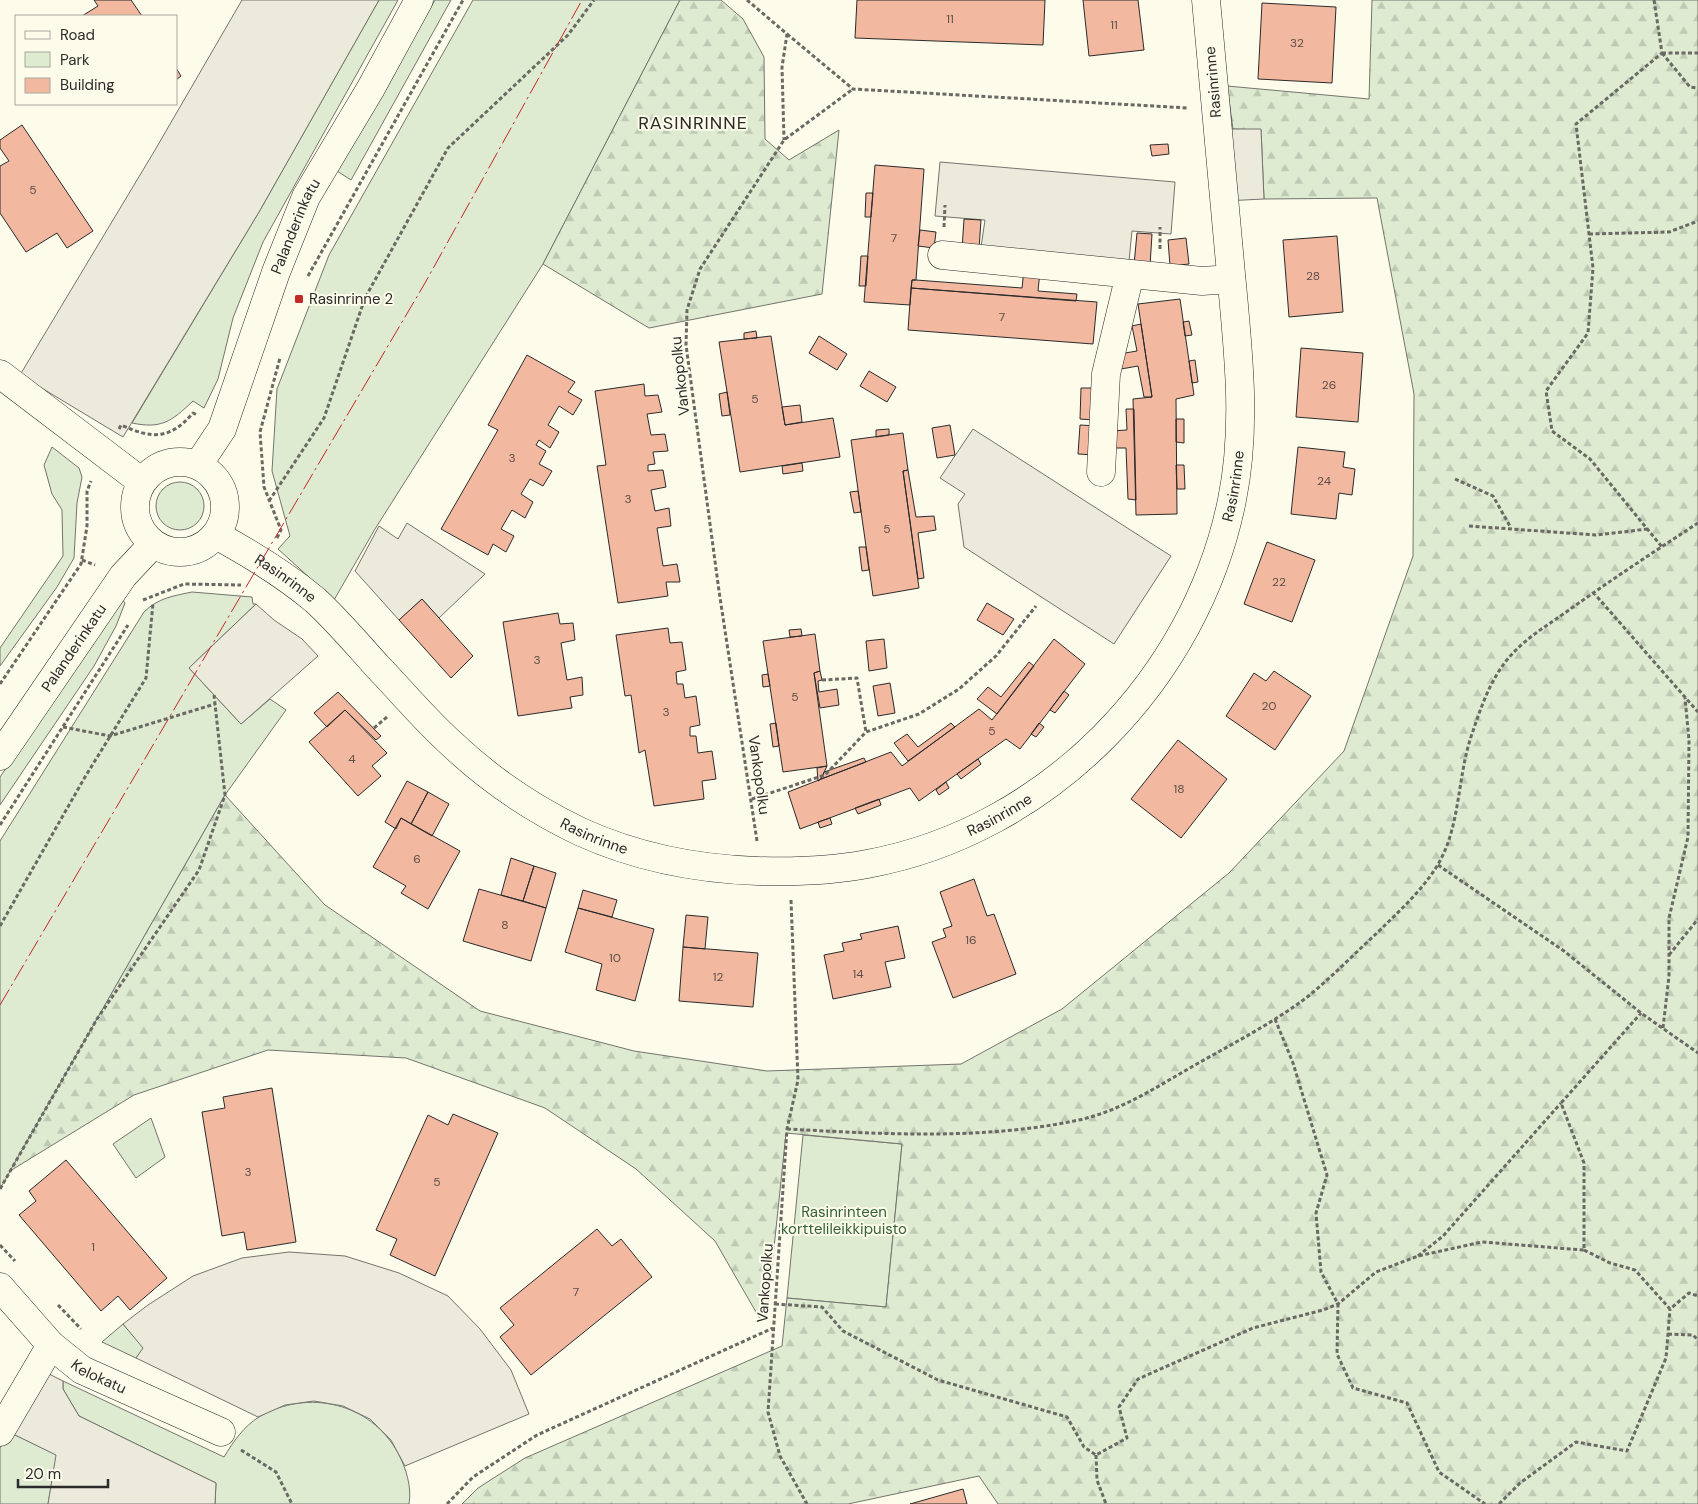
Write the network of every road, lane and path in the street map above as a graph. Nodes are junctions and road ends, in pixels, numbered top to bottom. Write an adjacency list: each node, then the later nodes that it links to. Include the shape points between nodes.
1 (419, 0): 19 (street, Palanderinkatu, via 306,197 276,272)
2 (594, 0): 26 (path, via 568,34 448,148 365,298 324,418)
3 (747, 0): 6 (path)
4 (1206, 0): 11 (street, Rasinrinne)
5 (1654, 0): 7 (path)
6 (787, 34): 10 (path); 12 (path, via 782,67)
7 (1662, 53): 8 (path); 9 (path, via 1690,87); 14 (path, via 1576,124)
8 (1698, 53)
9 (1698, 88)
10 (853, 89): 11 (path); 12 (path, Vankopolku)
11 (1216, 109): 17 (street, Rasinrinne)
12 (784, 140): 47 (path, Vankopolku, via 700,268 687,310 686,345 719,591)
13 (1698, 221): 14 (path, via 1669,232)
14 (1589, 234): 30 (path, via 1592,268 1588,333 1546,392 1552,431 1590,459)
15 (942, 255): 16 (street)
16 (1130, 274): 17 (street, via 1202,281); 23 (street, via 1106,374)
17 (1231, 279): 49 (street, Rasinrinne, via 1240,406 1233,497 1223,540 1200,598 1175,647 1153,680 1116,726 1079,761 1006,813 922,850 872,864)
18 (0, 374): 21 (street)
19 (222, 429): 20 (path, via 243,435); 21 (path, via 193,413 182,426 154,436 121,425); 22 (street, Palanderinkatu)
20 (260, 432)
21 (104, 455): 25 (street); 38 (path, via 87,491 87,526 81,564)
22 (198, 465): 25 (street, via 182,461 166,463 152,470); 31 (street, via 210,472 224,495 226,509)
23 (1101, 472)
24 (1455, 479): 29 (path, via 1493,496)
25 (142, 482): 32 (street, via 134,508 137,522)
26 (270, 501)
27 (1698, 523): 33 (path)
28 (1469, 526): 29 (path)
29 (1512, 528): 30 (path, via 1596,535)
30 (1647, 529): 33 (path)
31 (216, 535): 32 (street, via 206,544 186,551 166,550); 49 (street, Rasinrinne, via 265,561 317,602 454,746 501,784 552,817 584,833 654,857 704,867)
32 (153, 544): 46 (street, Palanderinkatu, via 118,582)
33 (1662, 547): 34 (path)
34 (1594, 592): 40 (path); 48 (path, via 1516,650 1498,672 1466,750 1451,830)
35 (154, 603): 45 (path, via 146,678)
36 (1036, 606): 44 (path, via 996,656 959,689 919,714)
37 (822, 680): 44 (path, via 857,678)
38 (0, 684)
39 (214, 695): 41 (path)
40 (1685, 698): 42 (path); 52 (path, via 1689,740 1688,837 1669,918)
41 (215, 704): 45 (path); 59 (path, via 225,795 199,870 97,1019)
42 (1698, 712)
43 (63, 727): 45 (path)
44 (866, 732): 47 (path, via 825,775)
45 (110, 736): 51 (path)
46 (0, 756)
47 (752, 799): 49 (path, Vankopolku, via 757,844)
48 (1438, 865): 53 (path, via 1564,951); 54 (path, via 1399,911 1308,996)
49 (789, 872): 58 (path, Vankopolku, via 798,1080)
50 (1698, 918): 52 (path)
51 (0, 926)
52 (1669, 956): 55 (path)
53 (1641, 1013): 55 (path); 57 (path)
54 (1275, 1019): 58 (path, via 1122,1106 1075,1121 932,1133); 68 (path, via 1293,1063 1327,1175 1316,1213 1321,1272)
55 (1663, 1028): 56 (path)
56 (1698, 1053)
57 (1561, 1104): 61 (path, via 1584,1163); 62 (path, via 1442,1236)
58 (787, 1129): 67 (path, Vankopolku)
59 (0, 1189)
60 (0, 1245): 63 (path)
61 (1584, 1250): 62 (path, via 1482,1242); 69 (path, via 1610,1263 1635,1270)
62 (1418, 1256): 68 (path, via 1376,1272)
63 (20, 1266)
64 (0, 1288): 74 (street, Kelokatu)
65 (1698, 1296): 69 (path, via 1690,1293)
66 (54, 1301): 72 (path)
67 (775, 1304): 70 (path, Vankopolku); 77 (path, via 822,1307 842,1331 938,1380 1067,1417 1084,1447)
68 (1338, 1304): 77 (path, via 1253,1328 1138,1379 1119,1407 1127,1438); 82 (path, via 1338,1354 1353,1388 1407,1403 1439,1472)
69 (1670, 1309): 71 (path)
70 (773, 1328): 79 (path, via 537,1435 473,1477); 80 (path, Vankopolku, via 768,1412 780,1456)
71 (1668, 1334): 73 (path, via 1693,1335); 83 (path, via 1666,1358 1627,1450 1576,1442 1520,1483)
72 (87, 1335)
73 (1698, 1340)
74 (51, 1345): 75 (street); 76 (street, Kelokatu, via 82,1370)
75 (0, 1432)
76 (228, 1439): 78 (path, via 276,1472)
77 (1096, 1454): 81 (path, via 1097,1480)
78 (292, 1504)
79 (447, 1504)
80 (807, 1504)
81 (1106, 1504)
82 (1485, 1504)
83 (1499, 1504)

